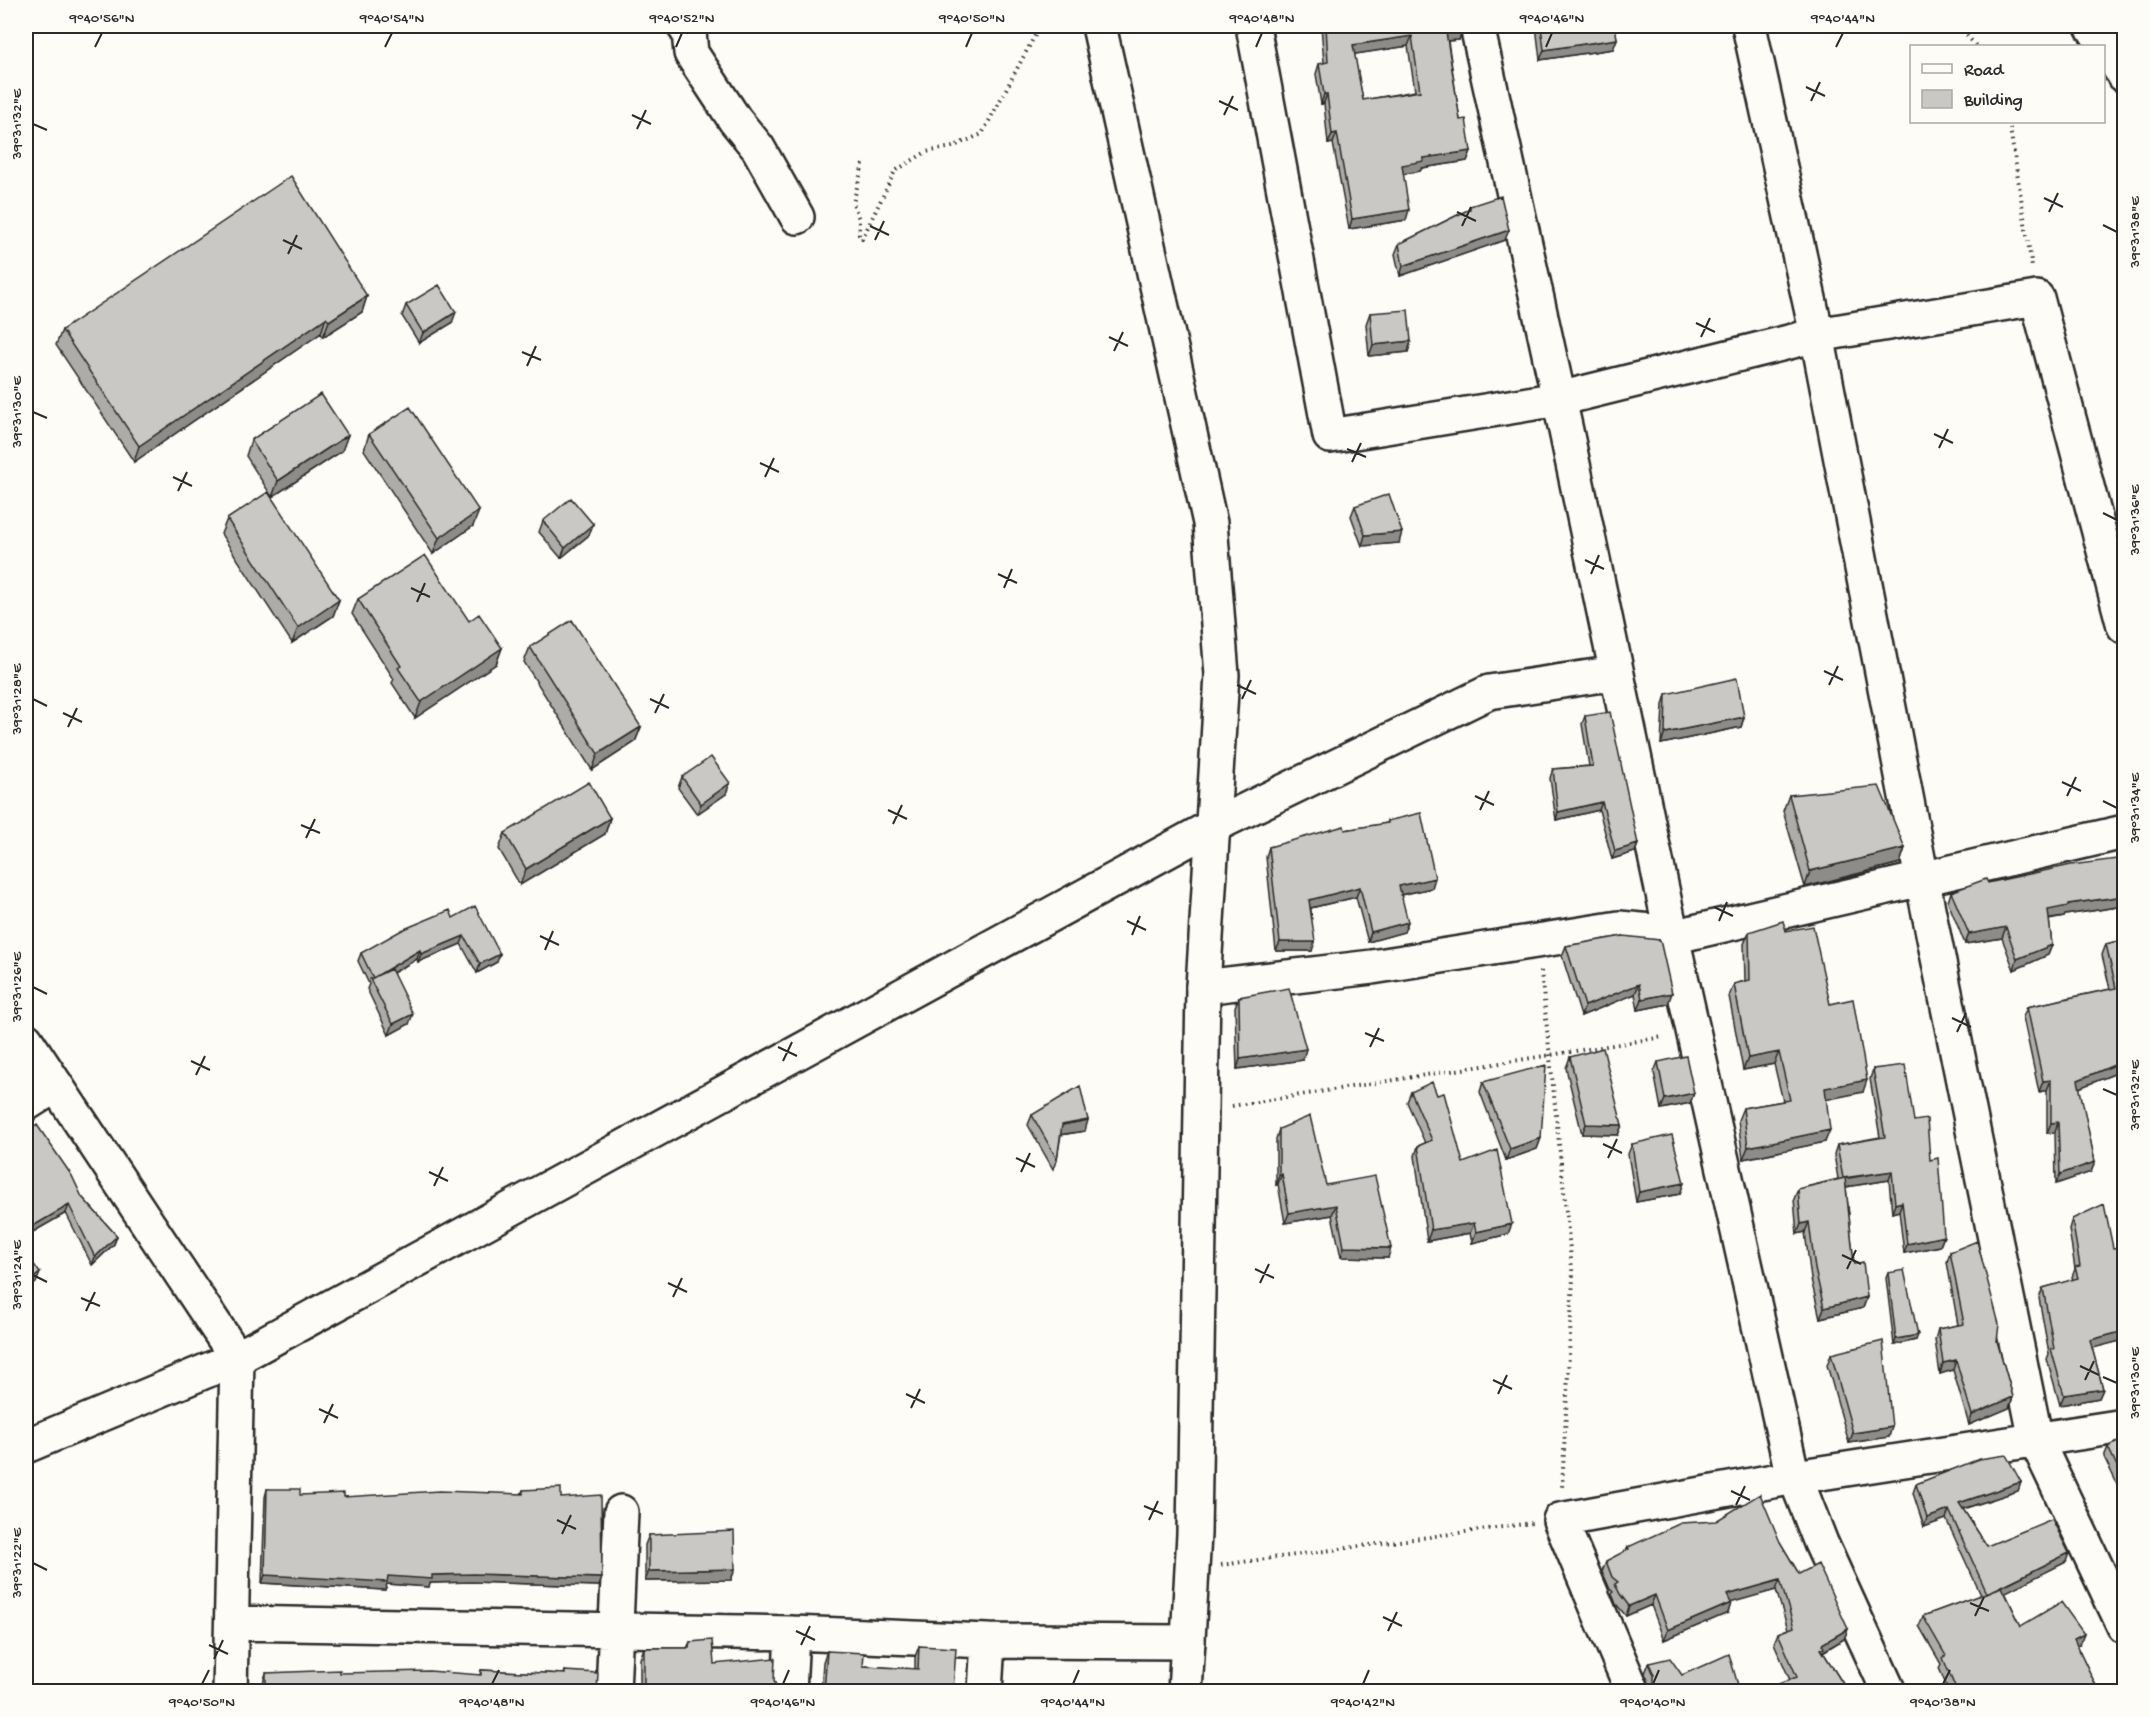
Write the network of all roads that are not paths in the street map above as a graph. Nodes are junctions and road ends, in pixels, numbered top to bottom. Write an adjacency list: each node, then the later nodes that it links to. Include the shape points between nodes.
1 (684, 26): 10 (street, via 689,32 691,53 758,148)
2 (1099, 26): 15 (street, via 1210,523 1222,675)
3 (1253, 26): 12 (street, via 1330,436)
4 (1477, 26): 12 (street)
5 (1749, 26): 11 (street)
6 (2092, 26): 7 (street)
7 (2104, 45)
8 (2105, 46): 9 (street)
9 (2124, 75)
10 (797, 217)
11 (1817, 335): 12 (street); 13 (street, via 2037,298); 17 (street)
12 (1559, 399): 14 (street)
13 (2124, 626)
14 (1616, 673): 15 (street, via 1489,692); 18 (street)
15 (1215, 825): 19 (street); 23 (street)
16 (2124, 832): 17 (street)
17 (1922, 879): 18 (street, via 1685,934); 25 (street)
18 (1671, 932): 19 (street, via 1619,928 1372,967); 27 (street)
19 (1203, 987): 34 (street, via 1193,1569)
20 (26, 1040): 21 (street)
21 (56, 1085): 22 (street); 23 (street)
22 (26, 1104)
23 (237, 1358): 26 (street); 29 (street)
24 (2124, 1426): 25 (street)
25 (2036, 1440): 27 (street); 30 (street)
26 (26, 1446)
27 (1795, 1477): 40 (street, via 1560,1520); 41 (street)
28 (621, 1512): 31 (street)
29 (232, 1623): 31 (street); 35 (street)
30 (2124, 1626)
31 (616, 1630): 32 (street); 36 (street)
32 (792, 1633): 33 (street); 37 (street)
33 (988, 1641): 34 (street); 38 (street)
34 (1188, 1641): 39 (street)
35 (230, 1692)
36 (613, 1692)
37 (789, 1692)
38 (985, 1692)
39 (1185, 1692)
40 (1633, 1692)
41 (1889, 1692)

